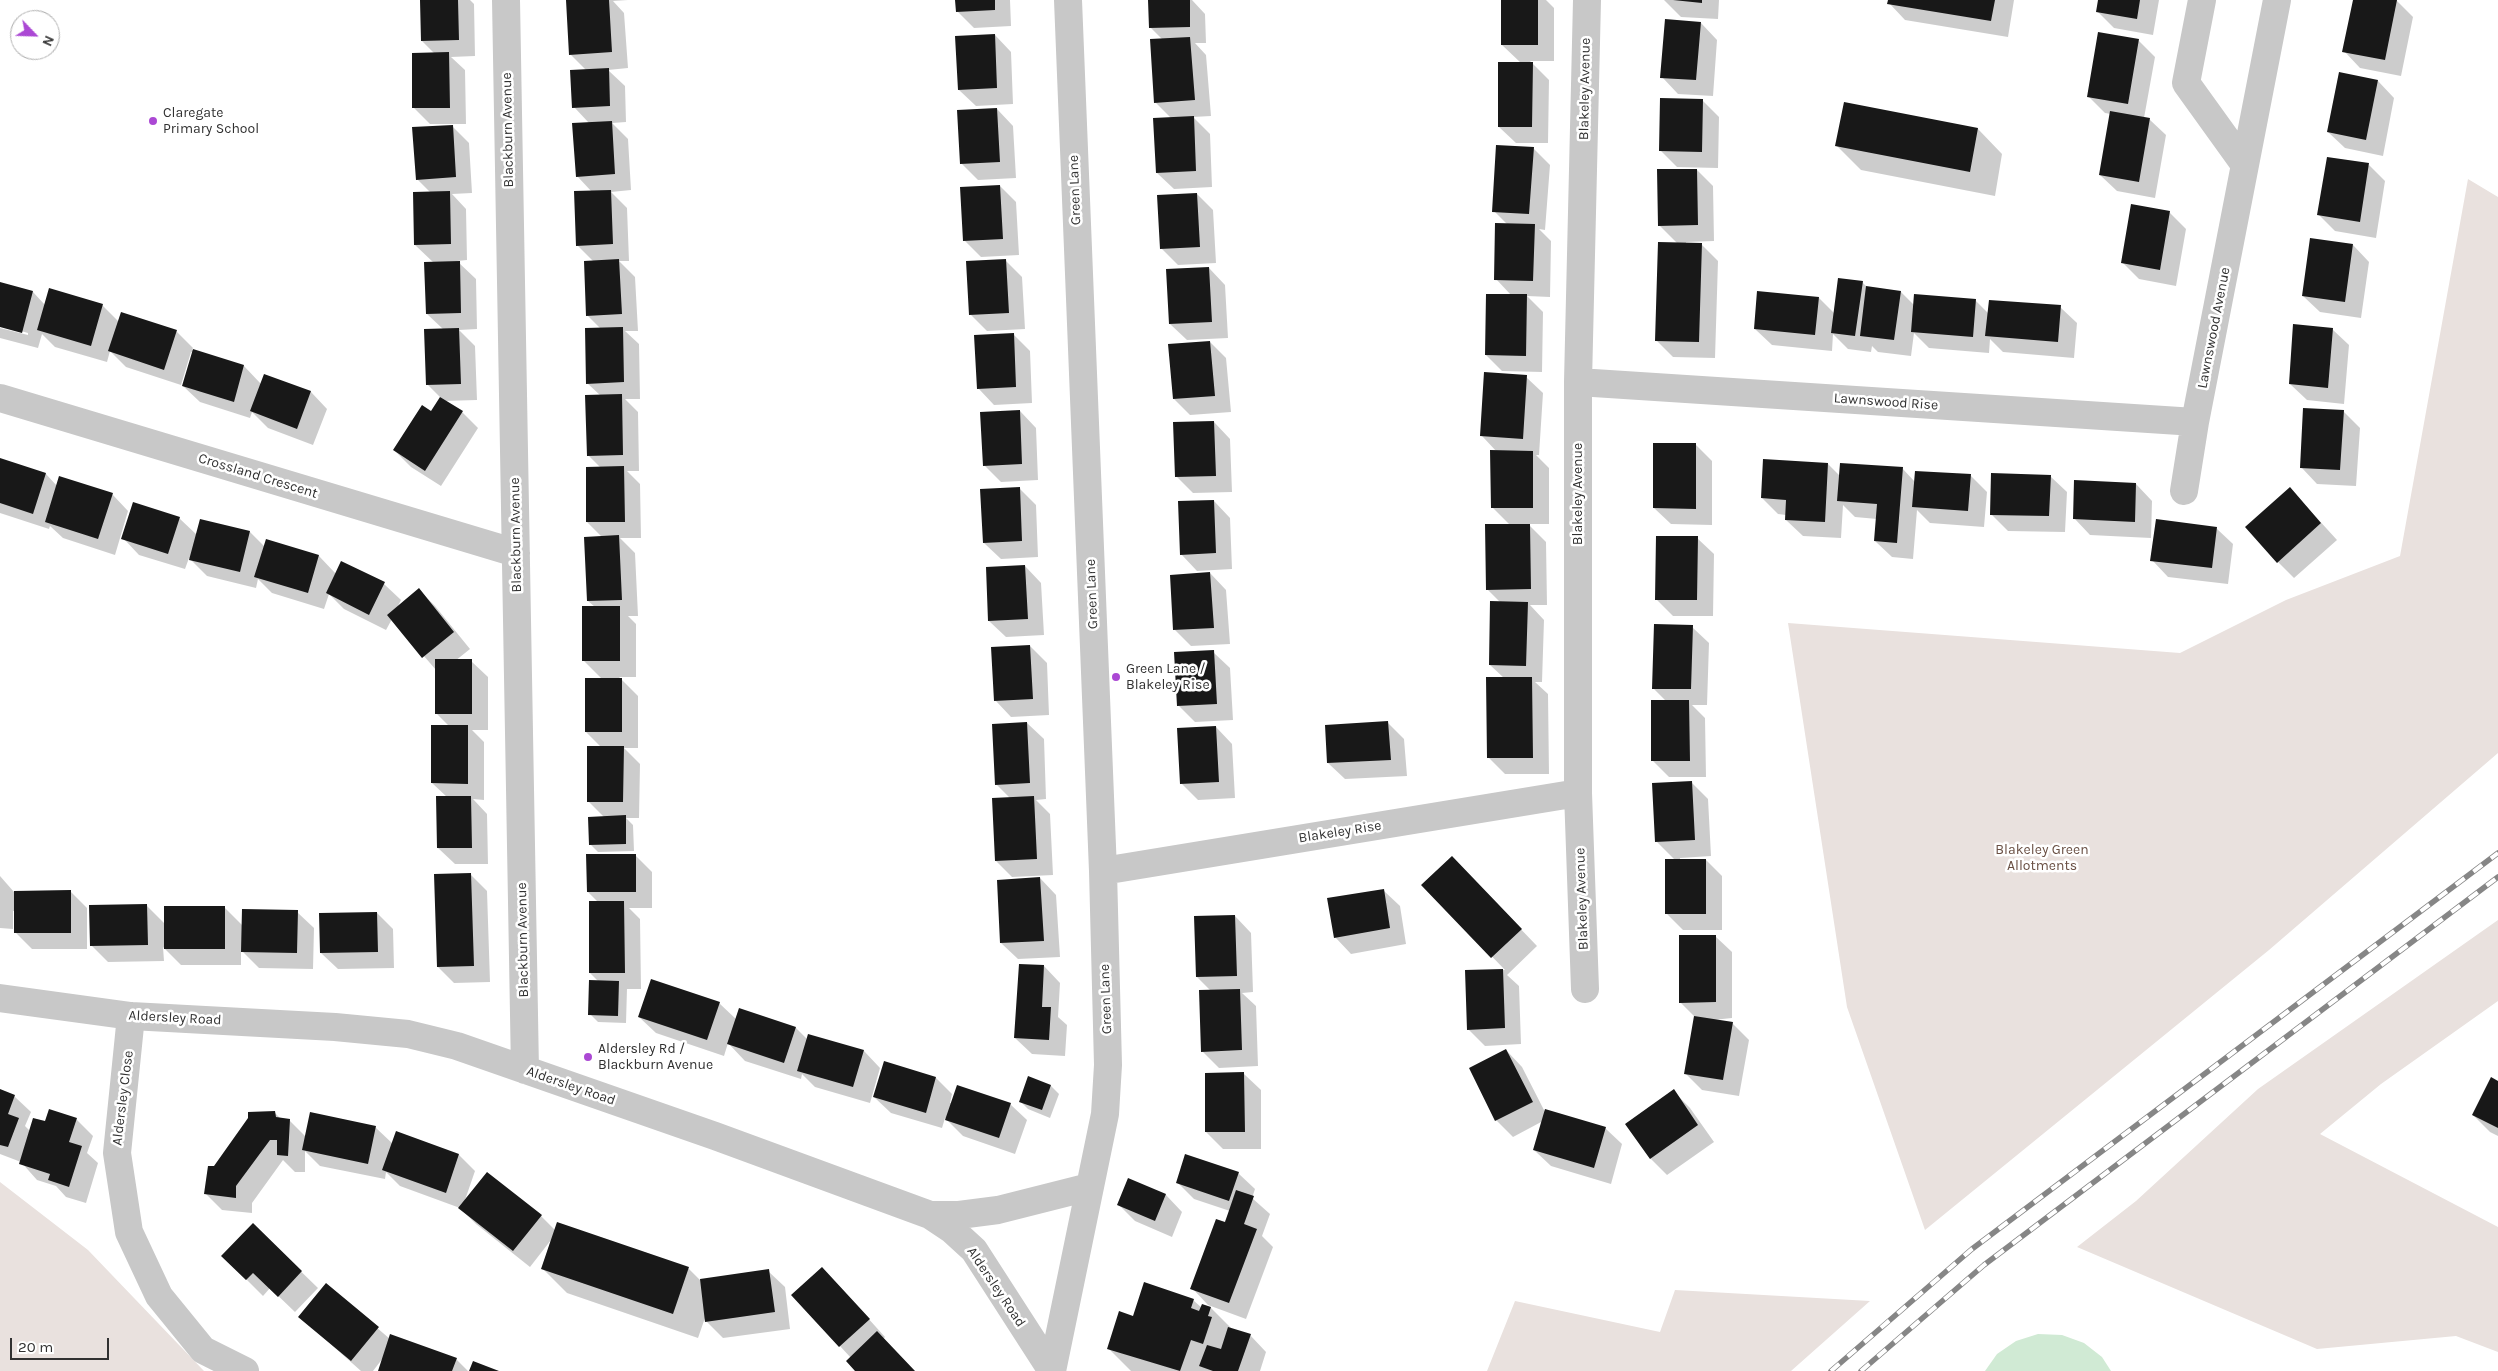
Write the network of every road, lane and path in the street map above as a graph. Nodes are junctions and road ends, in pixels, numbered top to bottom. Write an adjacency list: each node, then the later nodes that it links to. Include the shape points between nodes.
1 (506, 0): 11 (street, Blackburn Avenue)
2 (1068, 0): 13 (street, Green Lane)
3 (1587, 0): 7 (street, Blakeley Avenue)
4 (2202, 0): 6 (street, via 2186,83)
5 (2276, 0): 6 (street, Lawnswood Avenue)
6 (2245, 165): 9 (street, Lawnswood Avenue)
7 (1578, 382): 9 (street, Lawnswood Rise); 12 (street, Blakeley Avenue)
8 (0, 398): 11 (street, Crossland Crescent)
9 (2195, 422): 10 (street, Lawnswood Avenue)
10 (2184, 491)
11 (516, 553): 17 (street, Blackburn Avenue)
12 (1578, 793): 13 (street, Blakeley Rise); 14 (street, Blakeley Avenue)
13 (1103, 871): 18 (street, Green Lane, via 1108,1065 1105,1114)
14 (1585, 989)
15 (0, 998): 16 (street, Aldersley Road)
16 (131, 1016): 17 (street, Aldersley Road, via 408,1034 457,1046); 20 (street, Aldersley Close, via 117,1153 129,1232 159,1296 203,1350)
17 (525, 1070): 19 (street, Aldersley Road)
18 (1089, 1187): 19 (street, via 998,1210); 21 (street, Green Lane)
19 (930, 1215): 21 (street, Aldersley Road, via 974,1250)
20 (245, 1371)
21 (1052, 1371)

